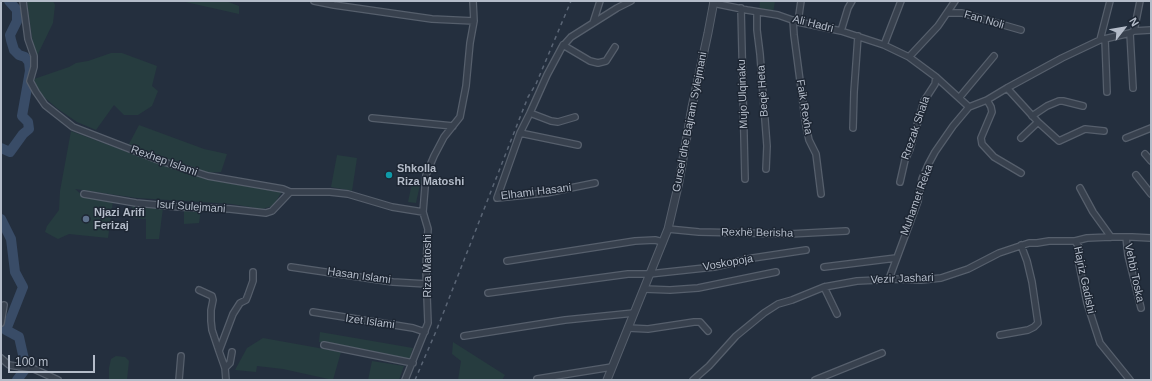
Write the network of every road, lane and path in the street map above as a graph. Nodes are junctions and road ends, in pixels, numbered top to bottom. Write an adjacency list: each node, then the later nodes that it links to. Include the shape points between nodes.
1 (24, 1): 60 (street, Rexhep Islami, via 28,40 34,56 30,81 45,105 74,126 181,169)
2 (314, 1): 16 (street, via 432,19)
3 (473, 1): 16 (street, Riza Matoshi)
4 (600, 1): 18 (street)
5 (631, 1): 18 (street, Elhami Hasani)
6 (801, 1): 17 (street, Faik Rexha)
7 (852, 1): 21 (street)
8 (901, 1): 26 (street)
9 (955, 1): 15 (street, Fan Noli)
10 (1110, 1): 24 (street)
11 (1140, 1): 22 (street)
12 (714, 2): 13 (street, Ali Hadri); 65 (street, Gursel dhe Bajram Sylejmani)
13 (741, 8): 14 (street, Ali Hadri); 56 (street, Mujo Ulqinaku)
14 (757, 12): 17 (street, Ali Hadri); 53 (street, Beqë Heta, via 767,146)
15 (947, 13): 19 (street, Fan Noli, via 962,13); 29 (street, Fan Noli)
16 (474, 21): 43 (street, Riza Matoshi, via 460,117)
17 (796, 21): 21 (street, Ali Hadri); 62 (street, Faik Rexha, via 794,35 806,126 816,154)
18 (593, 23): 25 (street, Elhami Hasani)
19 (1021, 30)
20 (1151, 30): 22 (street)
21 (840, 31): 23 (street, Ali Hadri)
22 (1132, 32): 24 (street); 32 (street)
23 (858, 36): 26 (street, Ali Hadri); 44 (street)
24 (1102, 40): 31 (street); 33 (street)
25 (563, 45): 27 (street, via 590,62 598,63 606,61); 38 (street, Elhami Hasani)
26 (884, 45): 29 (street, Ali Hadri)
27 (615, 47)
28 (994, 56): 34 (street)
29 (909, 57): 30 (street, Ali Hadri)
30 (936, 77): 34 (street, Ali Hadri); 57 (street, Rrezak Shala, via 935,84 924,100)
31 (1007, 88): 35 (street); 39 (street)
32 (1133, 88)
33 (1107, 92)
34 (959, 98): 37 (street, Ali Hadri)
35 (987, 100): 37 (street); 54 (street, via 992,112 981,138 982,144 994,157)
36 (1084, 106): 39 (street, via 1059,101)
37 (969, 107): 74 (street, Muhamet Reka, via 953,126 928,165 922,179 918,201)
38 (530, 114): 40 (street, via 558,122); 47 (street, Elhami Hasani)
39 (1032, 116): 42 (street)
40 (575, 117)
41 (372, 118): 43 (street)
42 (1038, 122): 46 (street, via 1059,141 1085,129); 48 (street)
43 (453, 126): 64 (street, Riza Matoshi, via 437,149 426,175)
44 (853, 128)
45 (1151, 128): 49 (street)
46 (1104, 131)
47 (520, 133): 50 (street); 58 (street, Elhami Hasani, via 496,198 546,193)
48 (1021, 138)
49 (1126, 138)
50 (578, 146)
51 (1145, 154): 52 (street)
52 (1151, 161)
53 (766, 169)
54 (1021, 173)
55 (1136, 175): 63 (street)
56 (745, 179)
57 (900, 182)
58 (596, 183)
59 (1080, 188): 67 (street)
60 (290, 192): 61 (street, Isuf Sulejmani, via 272,212 266,213 136,203); 64 (street, Rexhep Islami, via 348,194 392,207)
61 (84, 194)
62 (821, 194)
63 (1151, 194)
64 (423, 212): 82 (street, Riza Matoshi, via 428,229)
65 (668, 230): 66 (street, Rexhë Berisha, via 789,234); 71 (street, Gursel dhe Bajram Sylejmani)
66 (846, 231)
67 (1111, 237): 68 (street, Vezir Jashari); 70 (street, Vezir Jashari)
68 (1126, 237): 69 (street, Vezir Jashari); 88 (street, Vehbi Toska)
69 (1151, 238)
70 (1075, 241): 72 (street, Vezir Jashari); 115 (street, Hajriz Gadishi, via 1079,247 1087,303 1100,343)
71 (663, 242): 75 (street, via 634,241); 80 (street, Gursel dhe Bajram Sylejmani)
72 (1021, 245): 81 (street, Vezir Jashari, via 941,278); 96 (street, via 1028,261 1038,323 1028,330)
73 (806, 250): 80 (street, Voskopoja, via 714,267)
74 (896, 258): 77 (street); 81 (street, Muhamet Reka)
75 (507, 261)
76 (291, 266): 82 (street, Hasan Islami, via 393,282)
77 (824, 267)
78 (253, 272): 99 (street, via 252,286 246,300 240,303 233,314)
79 (776, 272): 84 (street, via 698,288)
80 (649, 274): 84 (street, Gursel dhe Bajram Sylejmani); 86 (street, via 604,277)
81 (889, 279): 83 (street, Vezir Jashari)
82 (427, 284): 95 (street, Riza Matoshi)
83 (824, 287): 91 (street); 113 (street, Vezir Jashari, via 778,304 764,313 736,336)
84 (644, 289): 90 (street, Gursel dhe Bajram Sylejmani)
85 (199, 290): 99 (street, via 212,296 212,330)
86 (488, 292)
87 (4, 305): 92 (street)
88 (1141, 308)
89 (313, 312): 95 (street, Izet Islami)
90 (634, 313): 93 (street, Gursel dhe Bajram Sylejmani); 97 (street, via 565,320)
91 (837, 314)
92 (1, 323)
93 (628, 328): 94 (street, via 648,329 700,322); 105 (street, Gursel dhe Bajram Sylejmani)
94 (708, 331)
95 (426, 332): 104 (street, Riza Matoshi)
96 (1000, 335)
97 (464, 336)
98 (324, 345): 104 (street)
99 (219, 351): 106 (street)
100 (232, 352): 106 (street)
101 (882, 353): 114 (street)
102 (181, 356): 109 (street)
103 (1, 358): 108 (street, via 9,365 34,369)
104 (413, 363): 111 (street, Riza Matoshi)
105 (612, 367): 107 (street); 112 (street, Gursel dhe Bajram Sylejmani)
106 (226, 368): 110 (street)
107 (537, 379)
108 (58, 380)
109 (179, 380)
110 (226, 380)
111 (405, 380)
112 (607, 380)
113 (693, 380)
114 (814, 380)
115 (1130, 380)

